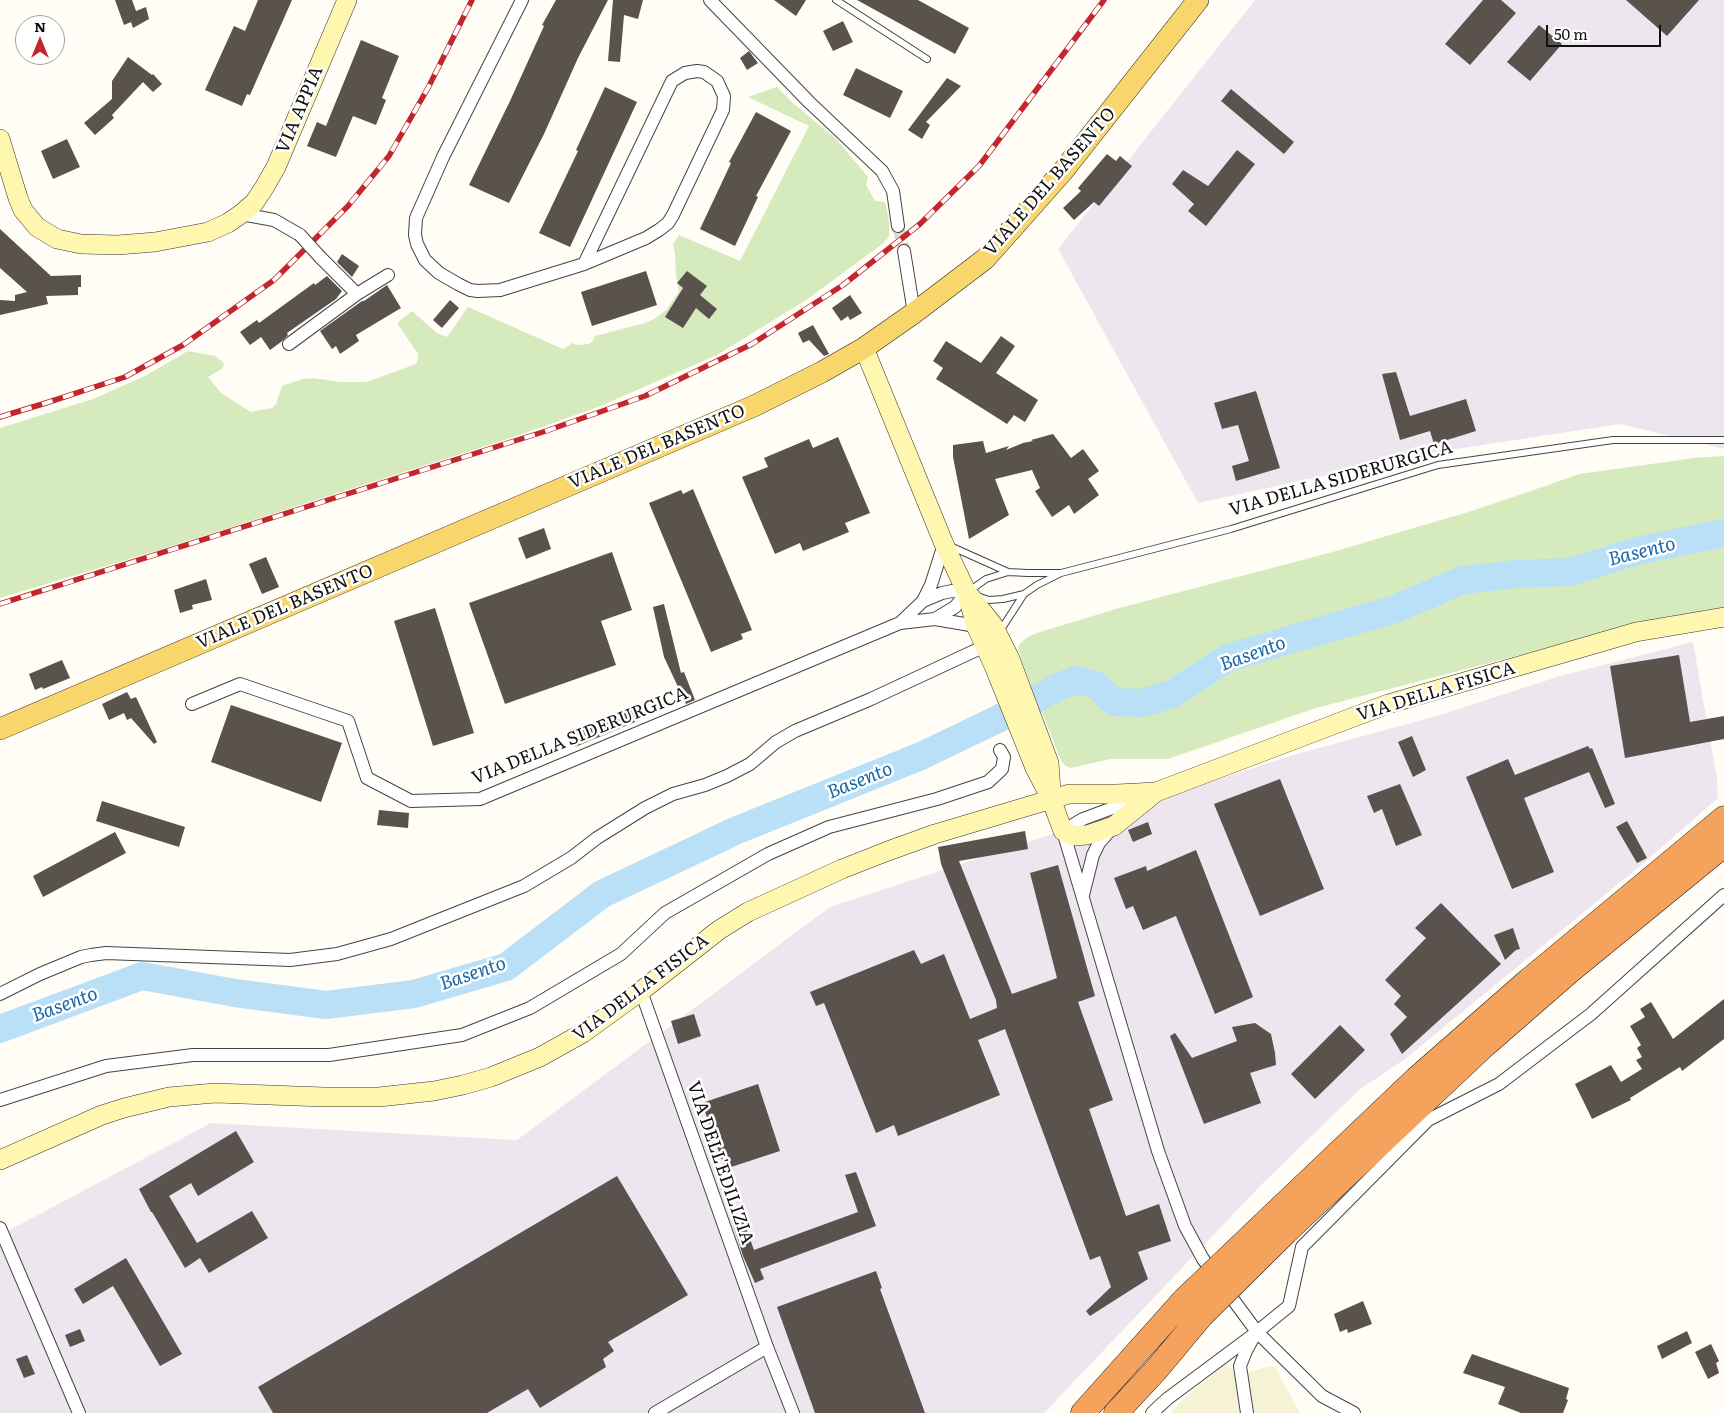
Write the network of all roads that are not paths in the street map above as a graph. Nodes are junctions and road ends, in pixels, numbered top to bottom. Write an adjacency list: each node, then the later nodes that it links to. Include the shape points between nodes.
1 (347, 0): 8 (street, VIA APPIA, via 276,167 254,203)
2 (522, 0): 11 (street, via 418,210 415,226 417,244 425,260 439,273 478,291 500,290)
3 (710, 0): 9 (street, via 809,102 882,171 893,191)
4 (836, 0): 6 (lane)
5 (1198, 0): 14 (main road, VIALE DEL BASENTO, via 1063,171 985,259)
6 (926, 59)
7 (0, 140): 8 (street, VIA APPIA, via 23,210 37,227 57,239 95,244 155,242 208,232)
8 (241, 214): 13 (street, bridge, via 274,220 300,235)
9 (898, 226)
10 (904, 251): 14 (street)
11 (584, 264): 11 (street, via 646,238 668,223 723,110 724,96 711,76 691,71 676,77 669,85)
12 (388, 275): 13 (street)
13 (357, 294): 15 (street)
14 (914, 313): 16 (main road, VIALE DEL BASENTO)
15 (289, 344)
16 (864, 348): 18 (street); 30 (main road, VIALE DEL BASENTO, via 744,410)
17 (1724, 440): 20 (lane, VIA DELLA SIDERURGICA, via 1614,440 1438,465 1231,530)
18 (944, 544): 19 (lane, VIA DELLA SIDERURGICA); 21 (street); 23 (street, VIA DELLA SIDERURGICA)
19 (1008, 572): 20 (lane, VIA DELLA SIDERURGICA); 21 (lane, VIA DELLA SIDERURGICA, via 986,579)
20 (1061, 573): 22 (lane, VIA DELLA SIDERURGICA)
21 (966, 593): 22 (lane, VIA DELLA SIDERURGICA, via 989,600); 23 (street, VIA DELLA SIDERURGICA, via 952,591); 25 (street, VIA DELLA SIDERURGICA, via 955,607); 27 (street); 28 (street, via 986,616)
22 (1024, 594): 28 (lane, VIA DELLA SIDERURGICA)
23 (923, 601): 26 (street, VIA DELLA SIDERURGICA)
24 (1724, 617): 32 (street, VIA DELLA FISICA, via 1636,632 1388,704)
25 (935, 619): 26 (street, VIA DELLA SIDERURGICA); 27 (street, VIA DELLA SIDERURGICA)
26 (900, 623): 29 (street, VIA DELLA SIDERURGICA, via 480,798 412,801 367,778 348,721 240,684)
27 (976, 626): 28 (street)
28 (992, 640): 33 (street, via 1042,765); 41 (street, via 871,699 795,731 750,764 645,808 524,886 391,939 337,954 290,960 91,955 40,974)
29 (192, 704)
30 (0, 729)
31 (1000, 750): 42 (street, via 1004,757 1002,769 988,782 829,827 768,854 665,913 621,954 530,1008 462,1035 329,1055 193,1055 106,1066)
32 (1156, 792): 33 (street, VIA DELLA FISICA, via 1069,794); 35 (street, VIA DELLA FISICA); 36 (street, via 1083,819)
33 (1051, 799): 36 (street); 40 (street, VIA DELLA FISICA, via 935,834 792,891 719,930)
34 (1724, 818): 44 (highway, via 1416,1079)
35 (1114, 826): 36 (street, VIA DELLA FISICA, via 1087,835 1075,836); 38 (street, via 1093,855)
36 (1063, 831): 38 (street)
37 (1724, 845): 44 (highway, via 1570,971)
38 (1083, 895): 46 (street, via 1158,1151 1185,1226 1204,1259)
39 (1724, 895): 46 (street, via 1591,1014 1499,1084 1428,1120 1302,1246 1289,1306)
40 (641, 991): 43 (street, VIA DELLA FISICA, via 562,1046 518,1067 463,1085 408,1094 360,1097 215,1093 169,1097 102,1116); 47 (street, VIA DELL'EDILIZIA)
41 (0, 994)
42 (0, 1100)
43 (0, 1160)
44 (1279, 1224): 51 (highway, bridge, via 1184,1300); 52 (highway, bridge)
45 (0, 1228): 48 (street)
46 (1257, 1332): 53 (street); 54 (street, via 1240,1366); 55 (street, via 1322,1396)
47 (767, 1347): 49 (street); 50 (street, VIA DELL'EDILIZIA)
48 (79, 1413)
49 (655, 1413)
50 (793, 1413)
51 (1083, 1413)
52 (1116, 1413)
53 (1152, 1413)
54 (1247, 1413)
55 (1354, 1413)

